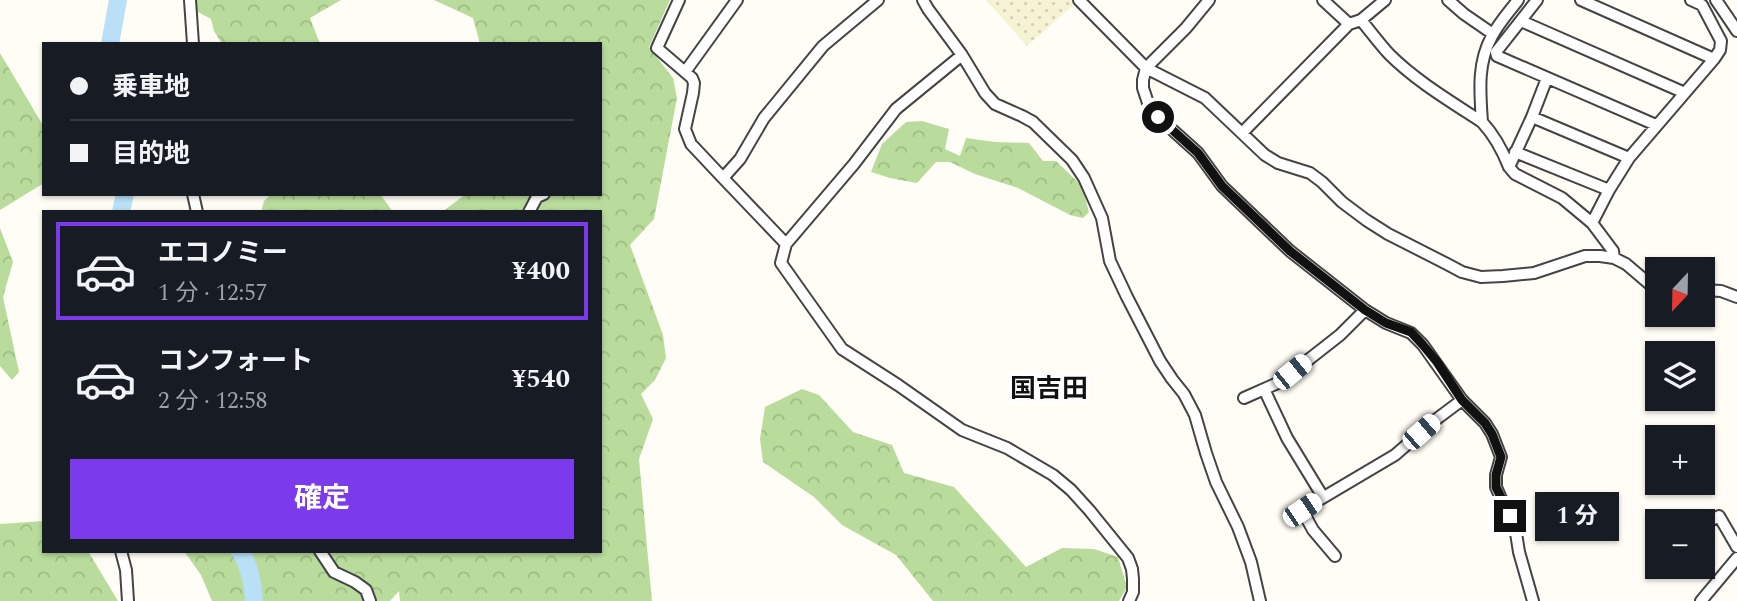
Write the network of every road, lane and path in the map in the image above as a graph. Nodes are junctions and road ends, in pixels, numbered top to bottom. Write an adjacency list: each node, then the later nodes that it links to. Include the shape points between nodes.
1 (190, 0): 21 (street)
2 (679, 0): 25 (street, via 657,48)
3 (737, 0): 25 (street)
4 (878, 0): 35 (street, via 823,46 764,118)
5 (923, 0): 22 (street)
6 (1079, 0): 24 (street)
7 (1323, 0): 18 (street)
8 (1385, 0): 16 (street)
9 (1448, 0): 20 (street)
10 (1518, 0): 20 (street)
11 (1537, 0): 17 (street)
12 (1581, 0): 23 (street)
13 (1691, 0): 23 (street, via 1702,5 1721,41)
14 (1716, 0): 19 (street)
15 (1214, 1): 24 (street)
16 (1361, 20): 18 (street); 29 (street, via 1412,73)
17 (1521, 21): 26 (street, via 1497,56); 27 (street)
18 (1349, 24): 31 (street)
19 (1737, 31)
20 (1493, 34): 29 (street, via 1481,68)
21 (193, 42)
22 (962, 55): 38 (street, via 896,109); 57 (street, via 995,104 1032,122 1084,178 1102,218 1110,261 1160,361 1195,415 1216,482 1251,562)
23 (1714, 59): 27 (street)
24 (1146, 68): 31 (street, via 1205,98); 43 (street, via 1143,88 1158,117 1290,251)
25 (685, 72): 35 (street, via 694,83 685,129 691,144)
26 (1547, 78): 28 (street); 30 (street)
27 (1685, 93): 30 (street)
28 (1532, 117): 32 (street); 33 (street)
29 (1482, 122): 34 (street, via 1503,150)
30 (1657, 125): 33 (street)
31 (1242, 132): 39 (street, via 1265,155 1316,177 1366,220 1462,272 1503,276 1534,273 1585,256)
32 (1515, 152): 34 (street); 36 (street)
33 (1629, 158): 36 (street)
34 (1508, 167): 37 (street, via 1562,198)
35 (723, 178): 38 (street)
36 (1609, 190): 37 (street)
37 (1592, 223): 39 (street)
38 (786, 244): 56 (street, via 781,263 842,349 962,429 1007,449 1071,490 1128,558 1133,579)
39 (1614, 258): 40 (street)
40 (1645, 279)
41 (1715, 291): 42 (street)
42 (1737, 297)
43 (1365, 310): 44 (street, via 1280,382); 46 (street, via 1411,332)
44 (1264, 389): 45 (street); 47 (street, via 1287,438)
45 (1244, 398)
46 (1462, 400): 47 (street, via 1395,455); 58 (street, via 1485,423 1501,457 1496,487 1516,533)
47 (1323, 496): 52 (street, via 1302,510)
48 (1715, 518): 49 (street, via 1719,516)
49 (1737, 547)
50 (122, 553): 54 (street)
51 (321, 553): 55 (street, via 334,572 366,590)
52 (1335, 556)
53 (1737, 558): 59 (street)
54 (128, 601)
55 (370, 601)
56 (1129, 601)
57 (1259, 601)
58 (1533, 601)
59 (1701, 601)

